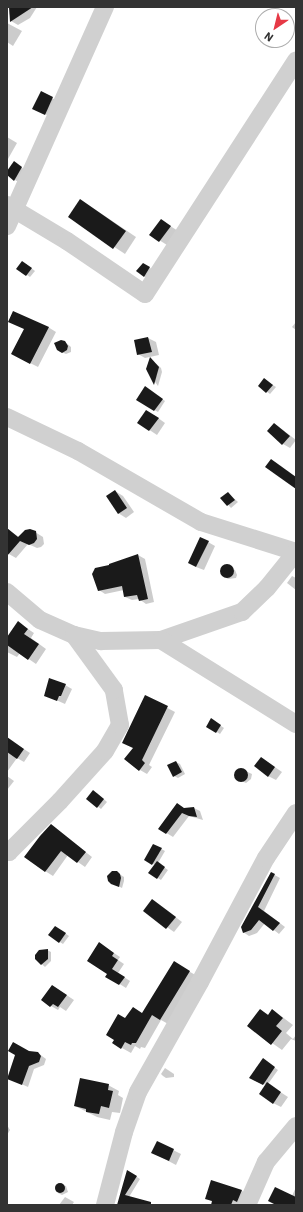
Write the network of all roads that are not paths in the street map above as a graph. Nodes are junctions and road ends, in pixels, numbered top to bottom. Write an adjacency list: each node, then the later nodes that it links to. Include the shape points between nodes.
1 (104, 7): 3 (street)
2 (296, 61): 3 (street, via 145,294)
3 (10, 207): 4 (street)
4 (7, 226)
5 (7, 417): 6 (street, via 85,455 201,522)
6 (296, 552): 9 (street, via 267,588 242,612)
7 (7, 592): 8 (street, via 40,620)
8 (74, 635): 9 (street, via 101,641); 12 (street, via 114,690 120,725 105,752)
9 (161, 640): 10 (street)
10 (296, 724)
11 (296, 813): 14 (street, via 266,858 138,1092 124,1132)
12 (8, 852)
13 (296, 1126): 15 (street, via 266,1162)
14 (105, 1205)
15 (247, 1205)

